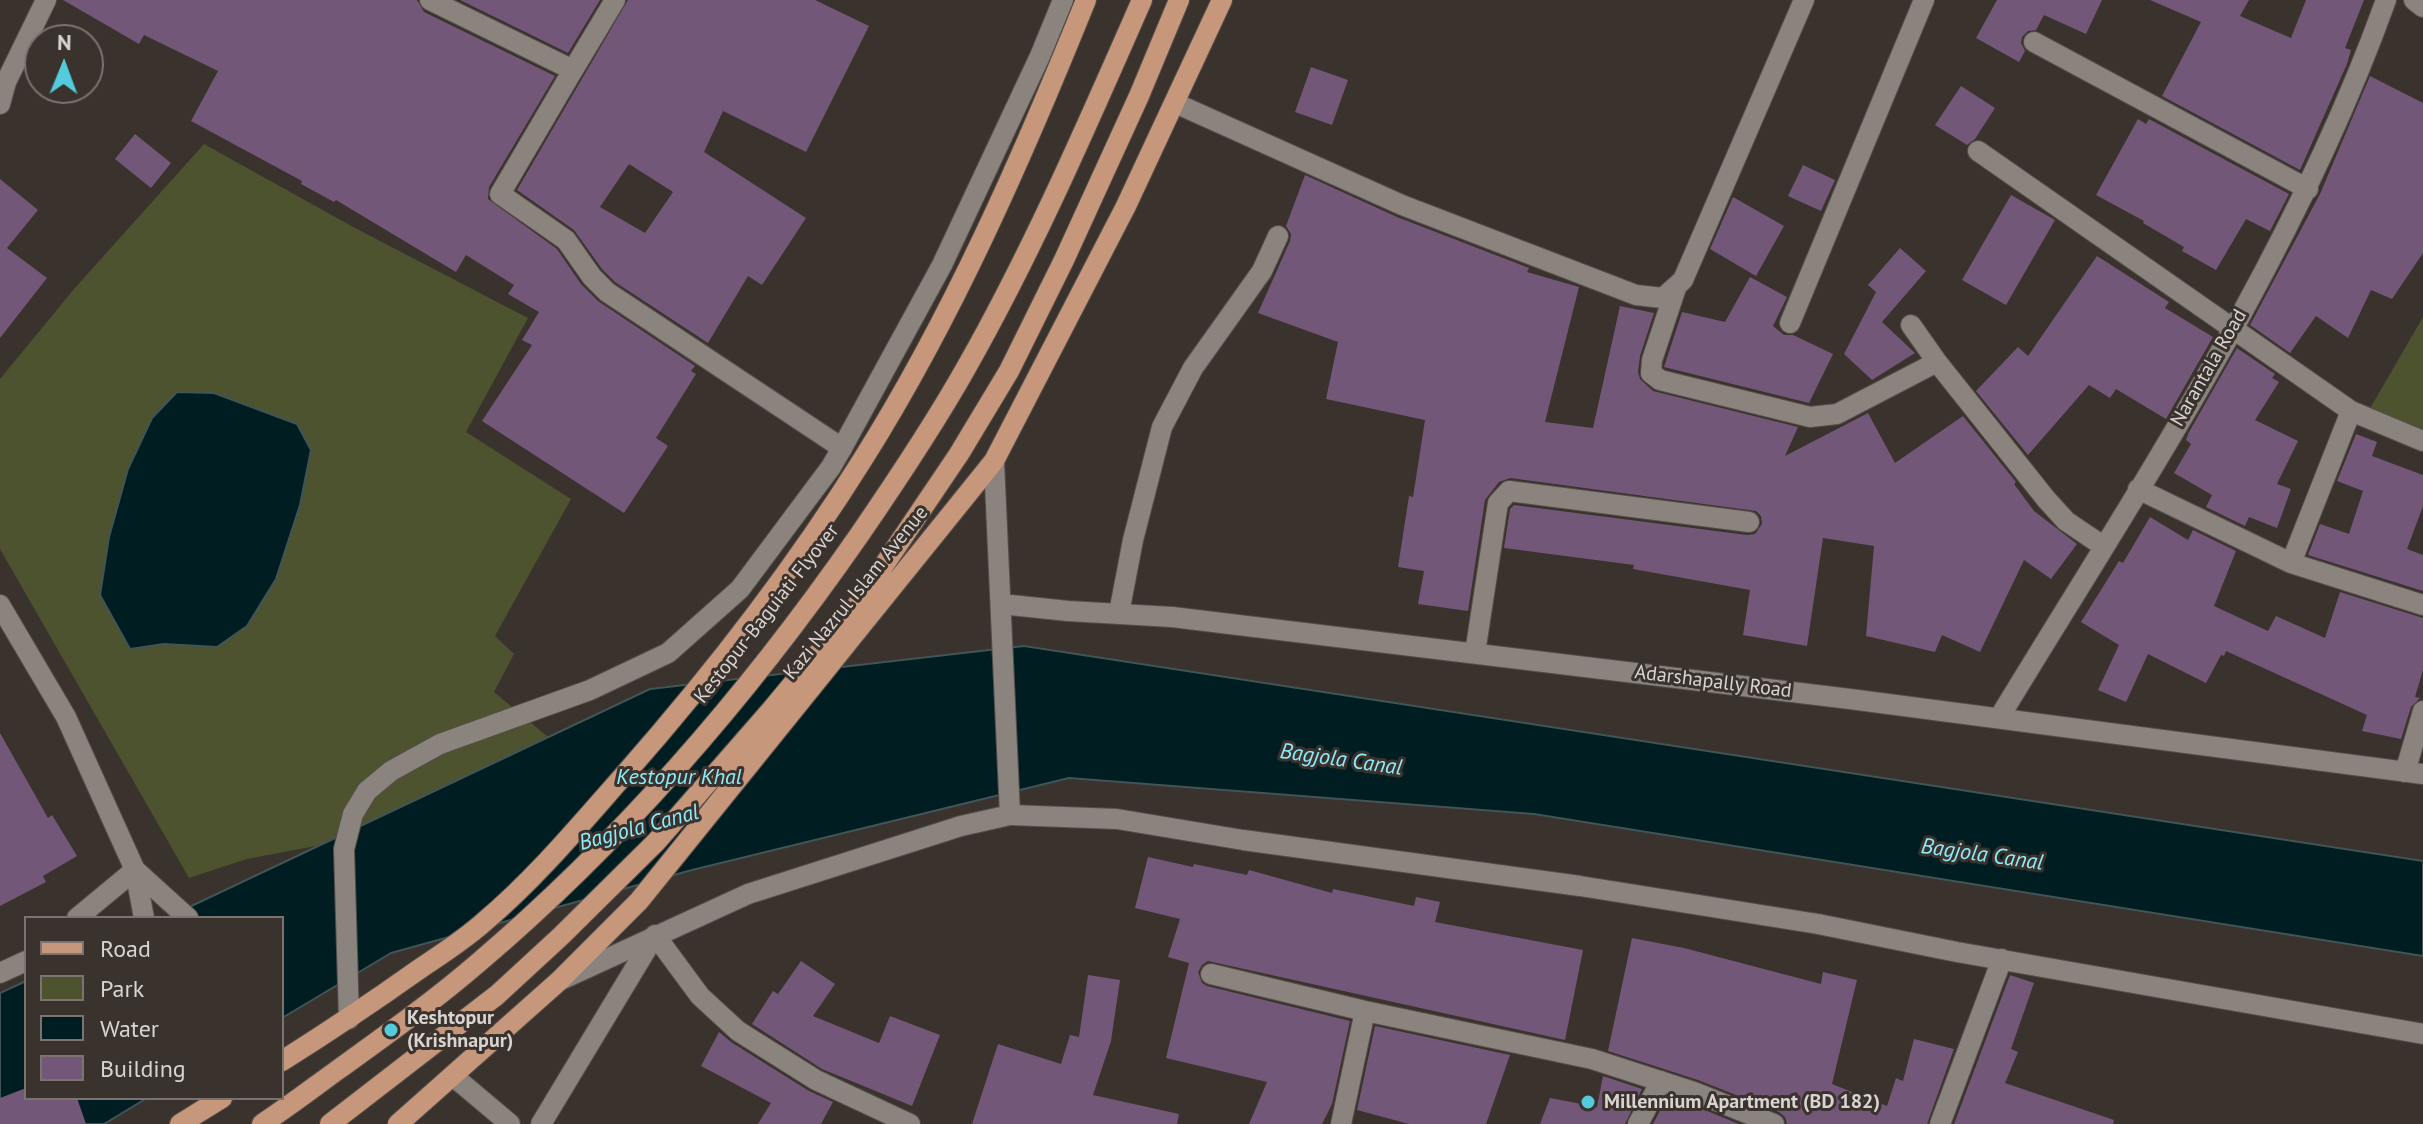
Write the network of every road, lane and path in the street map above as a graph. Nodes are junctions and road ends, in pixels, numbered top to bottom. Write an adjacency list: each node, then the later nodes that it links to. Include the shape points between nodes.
1 (46, 0): 17 (street)
2 (430, 0): 15 (street)
3 (615, 0): 15 (street)
4 (1063, 0): 28 (street, via 942,265)
5 (1086, 0): 54 (main road, via 1027,141 925,349 864,458 751,624 549,859 483,923)
6 (1142, 0): 61 (main road, Kestopur-Baguiati Flyover, via 1021,267 965,371 810,606 653,793 558,890 478,964)
7 (1179, 0): 62 (main road, via 1009,371 851,614 656,842 561,936 497,995)
8 (1222, 0): 16 (main road, Kazi Nazrul Islam Avenue)
9 (1804, 0): 21 (street)
10 (1924, 0): 22 (street)
11 (2386, 0): 19 (street, Narantala Road)
12 (2414, 0): 13 (street)
13 (2423, 7)
14 (2034, 42): 19 (street)
15 (573, 70): 28 (street, via 500,194 566,240 607,292)
16 (1175, 103): 21 (street, via 1402,205 1636,295 1663,298); 29 (main road, Kazi Nazrul Islam Avenue)
17 (0, 104)
18 (1978, 151): 24 (street)
19 (2308, 189): 24 (street, Narantala Road)
20 (1278, 236): 37 (street, via 1262,271 1193,368 1162,427)
21 (1676, 288): 25 (street, via 1652,360 1651,373 1660,380 1810,417 1837,414)
22 (1790, 323)
23 (1911, 325): 25 (street)
24 (2234, 327): 26 (street); 30 (street, Narantala Road)
25 (1937, 362): 32 (street, via 2046,499 2066,521)
26 (2351, 411): 27 (street); 33 (street)
27 (2423, 441)
28 (842, 448): 54 (street, via 740,589 668,653 590,690 440,744 367,791 353,814 344,849)
29 (994, 461): 34 (street); 52 (main road, Kazi Nazrul Islam Avenue, via 639,901)
30 (2138, 489): 32 (street, Narantala Road); 33 (street)
31 (1749, 522): 38 (street, via 1509,491 1498,503)
32 (2103, 546): 40 (street, Narantala Road)
33 (2291, 563): 36 (street)
34 (1001, 604): 37 (street, Adarshapally Road); 42 (street)
35 (0, 605): 43 (street, via 66,717)
36 (2423, 605)
37 (1119, 613): 38 (street, Adarshapally Road)
38 (1475, 653): 40 (street, Adarshapally Road)
39 (2423, 711): 41 (street)
40 (1999, 718): 41 (street, Adarshapally Road)
41 (2414, 773)
42 (1010, 807): 47 (street, via 748,894); 48 (street, via 1580,886)
43 (135, 870): 44 (street); 45 (street); 46 (street)
44 (79, 916)
45 (144, 916)
46 (186, 916)
47 (655, 935): 52 (street); 65 (street); 66 (street, via 700,996 738,1031 816,1080)
48 (2002, 959): 55 (street); 70 (street)
49 (24, 962): 50 (street)
50 (0, 973)
51 (1211, 974): 53 (street)
52 (559, 981): 57 (main road, Kazi Nazrul Islam Avenue)
53 (1365, 1011): 58 (street, via 1592,1059); 67 (street)
54 (349, 1019): 56 (main road)
55 (2423, 1034)
56 (284, 1060)
57 (453, 1076): 63 (main road, Kazi Nazrul Islam Avenue); 64 (street)
58 (1661, 1081): 68 (street); 69 (street)
59 (219, 1100): 60 (main road)
60 (180, 1124)
61 (262, 1124)
62 (330, 1124)
63 (398, 1124)
64 (510, 1124)
65 (541, 1124)
66 (910, 1124)
67 (1341, 1124)
68 (1638, 1124)
69 (1774, 1124)
70 (1940, 1124)

